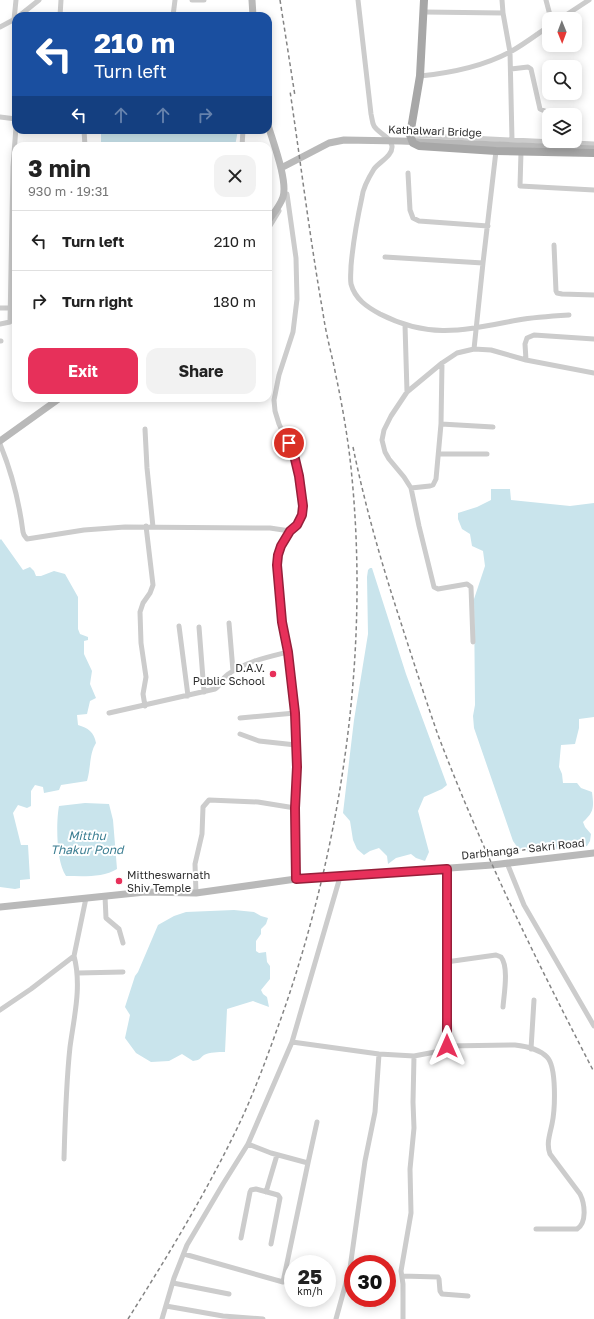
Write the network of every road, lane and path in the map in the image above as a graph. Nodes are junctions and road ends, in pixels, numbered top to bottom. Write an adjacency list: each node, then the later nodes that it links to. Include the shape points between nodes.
1 (16, 0): 15 (street)
2 (39, 0): 16 (street)
3 (61, 0): 17 (street)
4 (175, 0): 18 (street)
5 (193, 0): 6 (street)
6 (204, 0)
7 (252, 0): 19 (main road)
8 (358, 0): 58 (street, via 372,120 392,147 388,156 374,168 362,193 354,240 351,283 358,298 369,308)
9 (424, 0): 20 (main road)
10 (502, 0): 23 (street)
11 (546, 0): 21 (street)
12 (577, 0): 14 (street)
13 (589, 0): 14 (street)
14 (579, 7): 22 (street)
15 (15, 12)
16 (24, 12)
17 (60, 12)
18 (174, 12)
19 (253, 12)
20 (424, 12): 23 (street); 29 (main road)
21 (549, 12)
22 (571, 12)
23 (503, 13): 27 (street)
24 (12, 21): 25 (street)
25 (0, 27)
26 (542, 31): 27 (street)
27 (510, 52): 28 (street); 29 (street, via 464,69)
28 (511, 69): 30 (street, via 531,69); 35 (street)
29 (420, 76): 34 (main road)
30 (542, 110)
31 (0, 118): 32 (street)
32 (12, 119)
33 (271, 134): 43 (main road)
34 (410, 135): 35 (street); 40 (main road, via 413,143 419,146)
35 (512, 140): 36 (street)
36 (542, 142)
37 (582, 144): 38 (street)
38 (594, 144)
39 (594, 149): 43 (main road, Kathalwari Bridge, via 344,140 329,143)
40 (496, 151): 41 (main road); 49 (street)
41 (521, 152): 42 (main road); 45 (street, via 520,186)
42 (594, 153)
43 (280, 168): 47 (main road, via 284,184 283,194)
44 (408, 173): 49 (street, via 410,210 413,218 419,221)
45 (594, 190)
46 (12, 215): 55 (street)
47 (272, 215)
48 (272, 222): 77 (street, via 287,194 296,258 297,299 293,332 274,400 277,417 295,459 303,506 297,525)
49 (488, 226): 52 (street)
50 (554, 245): 53 (street, via 556,291 562,294)
51 (385, 257): 52 (street)
52 (483, 263): 59 (street)
53 (594, 295)
54 (0, 308): 55 (street)
55 (10, 308): 57 (street, via 10,322)
56 (570, 315): 59 (street, via 520,320)
57 (0, 324)
58 (405, 325): 59 (street, via 449,332); 65 (street)
59 (476, 329): 61 (street)
60 (594, 339): 62 (street, via 529,336 525,344)
61 (474, 348): 62 (street, via 492,350); 63 (street, via 457,353)
62 (526, 360): 64 (street)
63 (442, 363): 65 (street); 67 (street)
64 (594, 373)
65 (407, 392): 74 (street, via 391,416 382,440 389,459)
66 (54, 402): 70 (main road)
67 (441, 424): 68 (street); 72 (street)
68 (493, 427)
69 (145, 429): 76 (street)
70 (0, 441)
71 (0, 444): 75 (street, via 15,486 26,538 84,530)
72 (439, 454): 73 (street); 74 (street, via 433,485)
73 (487, 454)
74 (411, 488): 81 (street, via 434,587 438,589 467,584 471,587)
75 (146, 526): 76 (street); 86 (street, via 153,585 140,612 146,677 143,694)
76 (153, 527): 77 (street, via 270,528)
77 (290, 531): 82 (street, via 281,546 277,565 282,622)
78 (229, 623): 83 (street)
79 (179, 626): 85 (street)
80 (199, 627): 84 (street)
81 (473, 642)
82 (288, 652): 83 (street); 88 (street)
83 (233, 671): 84 (street, via 224,677 218,688)
84 (204, 692): 85 (street)
85 (188, 696): 86 (street)
86 (145, 706): 87 (street)
87 (109, 713)
88 (295, 713): 89 (street); 91 (street)
89 (240, 718)
90 (240, 734): 91 (street, via 259,741)
91 (296, 745): 92 (street)
92 (295, 808): 97 (street); 98 (street, via 258,802 209,800 203,807 202,834 195,864)
93 (594, 853): 94 (main road, Darbhanga - Sakri Road)
94 (507, 863): 95 (main road, Darbhanga - Sakri Road); 110 (street, via 524,905)
95 (447, 869): 96 (main road, Darbhanga - Sakri Road); 104 (street)
96 (340, 877): 97 (main road, Darbhanga - Sakri Road); 111 (street)
97 (296, 879): 98 (main road, Darbhanga - Sakri Road)
98 (196, 892): 99 (main road, Darbhanga - Sakri Road, via 145,892)
99 (105, 896): 100 (main road, Darbhanga - Sakri Road); 102 (street, via 106,918 119,929)
100 (86, 898): 101 (main road, Darbhanga - Sakri Road); 103 (street)
101 (0, 907)
102 (123, 943)
103 (74, 956): 106 (street); 109 (street)
104 (446, 962): 108 (street, via 501,956 505,973); 112 (street)
105 (123, 972): 106 (street)
106 (78, 973): 119 (street, via 66,1089)
107 (534, 1000): 113 (street)
108 (503, 1007)
109 (0, 1010)
110 (594, 1026)
111 (292, 1042): 114 (street); 117 (street)
112 (447, 1046): 113 (street, via 524,1046); 115 (street, via 435,1052)
113 (531, 1049): 122 (street, via 546,1056 552,1066 553,1116 548,1150 583,1199 584,1211 581,1225 577,1229)
114 (379, 1054): 115 (street); 133 (street, via 375,1112 365,1161 350,1268)
115 (414, 1056): 126 (street, via 411,1213 401,1268)
116 (317, 1122): 120 (street)
117 (248, 1144): 118 (street); 125 (street, via 193,1234)
118 (277, 1155): 120 (street); 121 (street)
119 (64, 1159)
120 (308, 1163): 125 (street, via 283,1282)
121 (266, 1192): 123 (street, via 250,1190); 124 (street, via 280,1198)
122 (536, 1229)
123 (241, 1238)
124 (270, 1244)
125 (184, 1254): 127 (street)
126 (402, 1276): 129 (street, via 438,1278 441,1294); 134 (street)
127 (173, 1283): 128 (street); 130 (street)
128 (229, 1294)
129 (468, 1296)
130 (166, 1306): 131 (street); 132 (street, via 223,1316)
131 (162, 1319)
132 (263, 1319)
133 (336, 1319)
134 (404, 1319)

